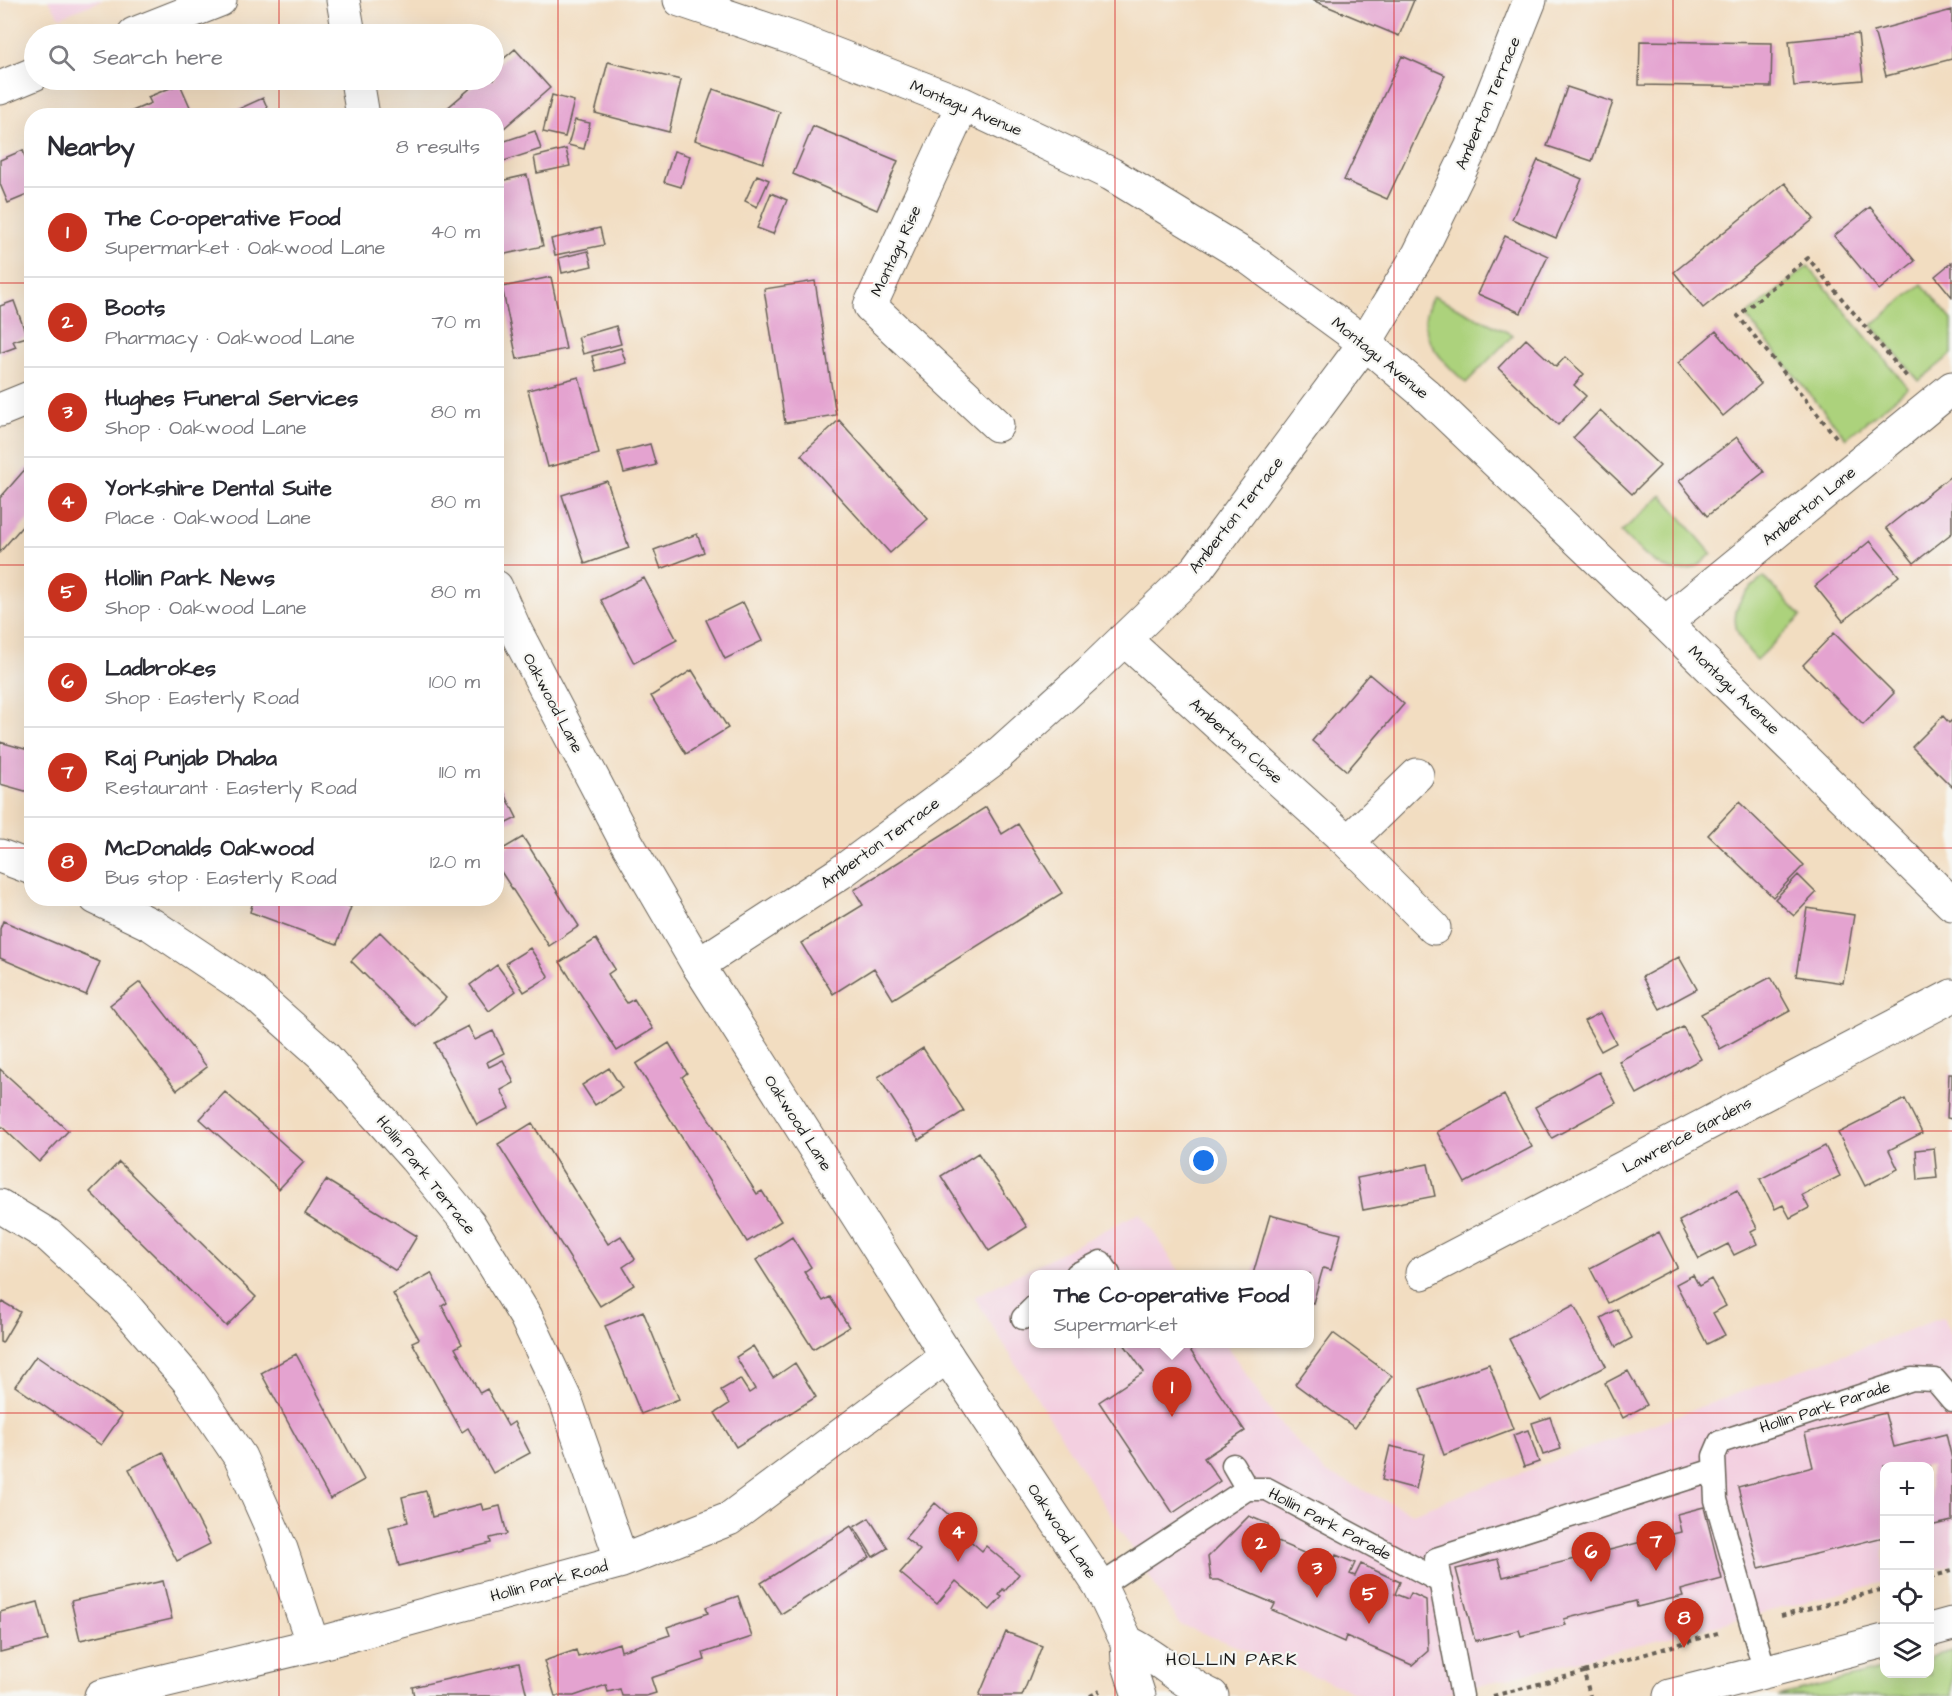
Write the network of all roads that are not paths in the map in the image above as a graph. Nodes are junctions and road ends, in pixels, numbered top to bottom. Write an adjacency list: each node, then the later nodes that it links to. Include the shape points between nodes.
1 (220, 0): 5 (street)
2 (343, 0): 6 (street)
3 (680, 0): 10 (street, Montagu Avenue, via 795,39)
4 (1530, 0): 12 (street, Amberton Terrace, via 1471,148 1419,254)
5 (159, 24)
6 (347, 24)
7 (24, 78): 8 (street)
8 (0, 88)
9 (359, 90): 11 (street)
10 (963, 104): 12 (street, Montagu Avenue, via 1111,174 1249,258); 16 (street, Montagu Rise, via 870,306)
11 (362, 108)
12 (1365, 343): 18 (street, Montagu Avenue, via 1425,393); 19 (street, Amberton Terrace, via 1197,569)
13 (1941, 397): 18 (street, Amberton Lane)
14 (24, 400): 15 (street)
15 (0, 410)
16 (997, 425)
17 (504, 605): 27 (street, Oakwood Lane, via 623,836)
18 (1665, 623): 24 (street, Montagu Avenue)
19 (1124, 639): 21 (street, Amberton Close); 27 (street, Amberton Terrace, via 971,777 840,873)
20 (1417, 775): 21 (street)
21 (1348, 842): 26 (street, Amberton Close)
22 (0, 856): 23 (street)
23 (24, 865)
24 (1952, 904)
25 (113, 906): 38 (street, Hollin Park Terrace, via 152,925 252,992 323,1055 469,1224 526,1317 566,1401)
26 (1434, 928)
27 (698, 965): 33 (street, Oakwood Lane)
28 (1952, 996): 32 (street, Lawrence Gardens)
29 (0, 1206): 45 (street, via 48,1235 122,1303 188,1380 240,1457 281,1549)
30 (1086, 1270): 31 (lane, via 1101,1262)
31 (1106, 1270)
32 (1422, 1273)
33 (947, 1356): 38 (street, Hollin Park Road, via 729,1519); 40 (street, Oakwood Lane)
34 (1952, 1400): 36 (lane, Hollin Park Parade, via 1935,1380 1912,1379 1720,1442)
35 (1233, 1465): 37 (lane)
36 (1714, 1470): 39 (lane, via 1436,1558); 46 (lane, Hollin Park Parade, via 1716,1500)
37 (1247, 1489): 39 (lane, Hollin Park Parade, via 1267,1489); 40 (lane, Hollin Park Parade)
38 (622, 1561): 45 (street, Hollin Park Road)
39 (1441, 1582): 50 (lane)
40 (1100, 1586): 43 (street, Oakwood Lane)
41 (1952, 1624): 42 (street)
42 (1934, 1629)
43 (1127, 1642): 48 (street, Oakwood Lane, via 1128,1662); 49 (street)
44 (1880, 1642): 46 (street)
45 (313, 1645): 47 (street, Hollin Park Road)
46 (1765, 1672): 51 (street)
47 (101, 1696)
48 (1139, 1696)
49 (1212, 1696)
50 (1462, 1696)
51 (1670, 1696)

